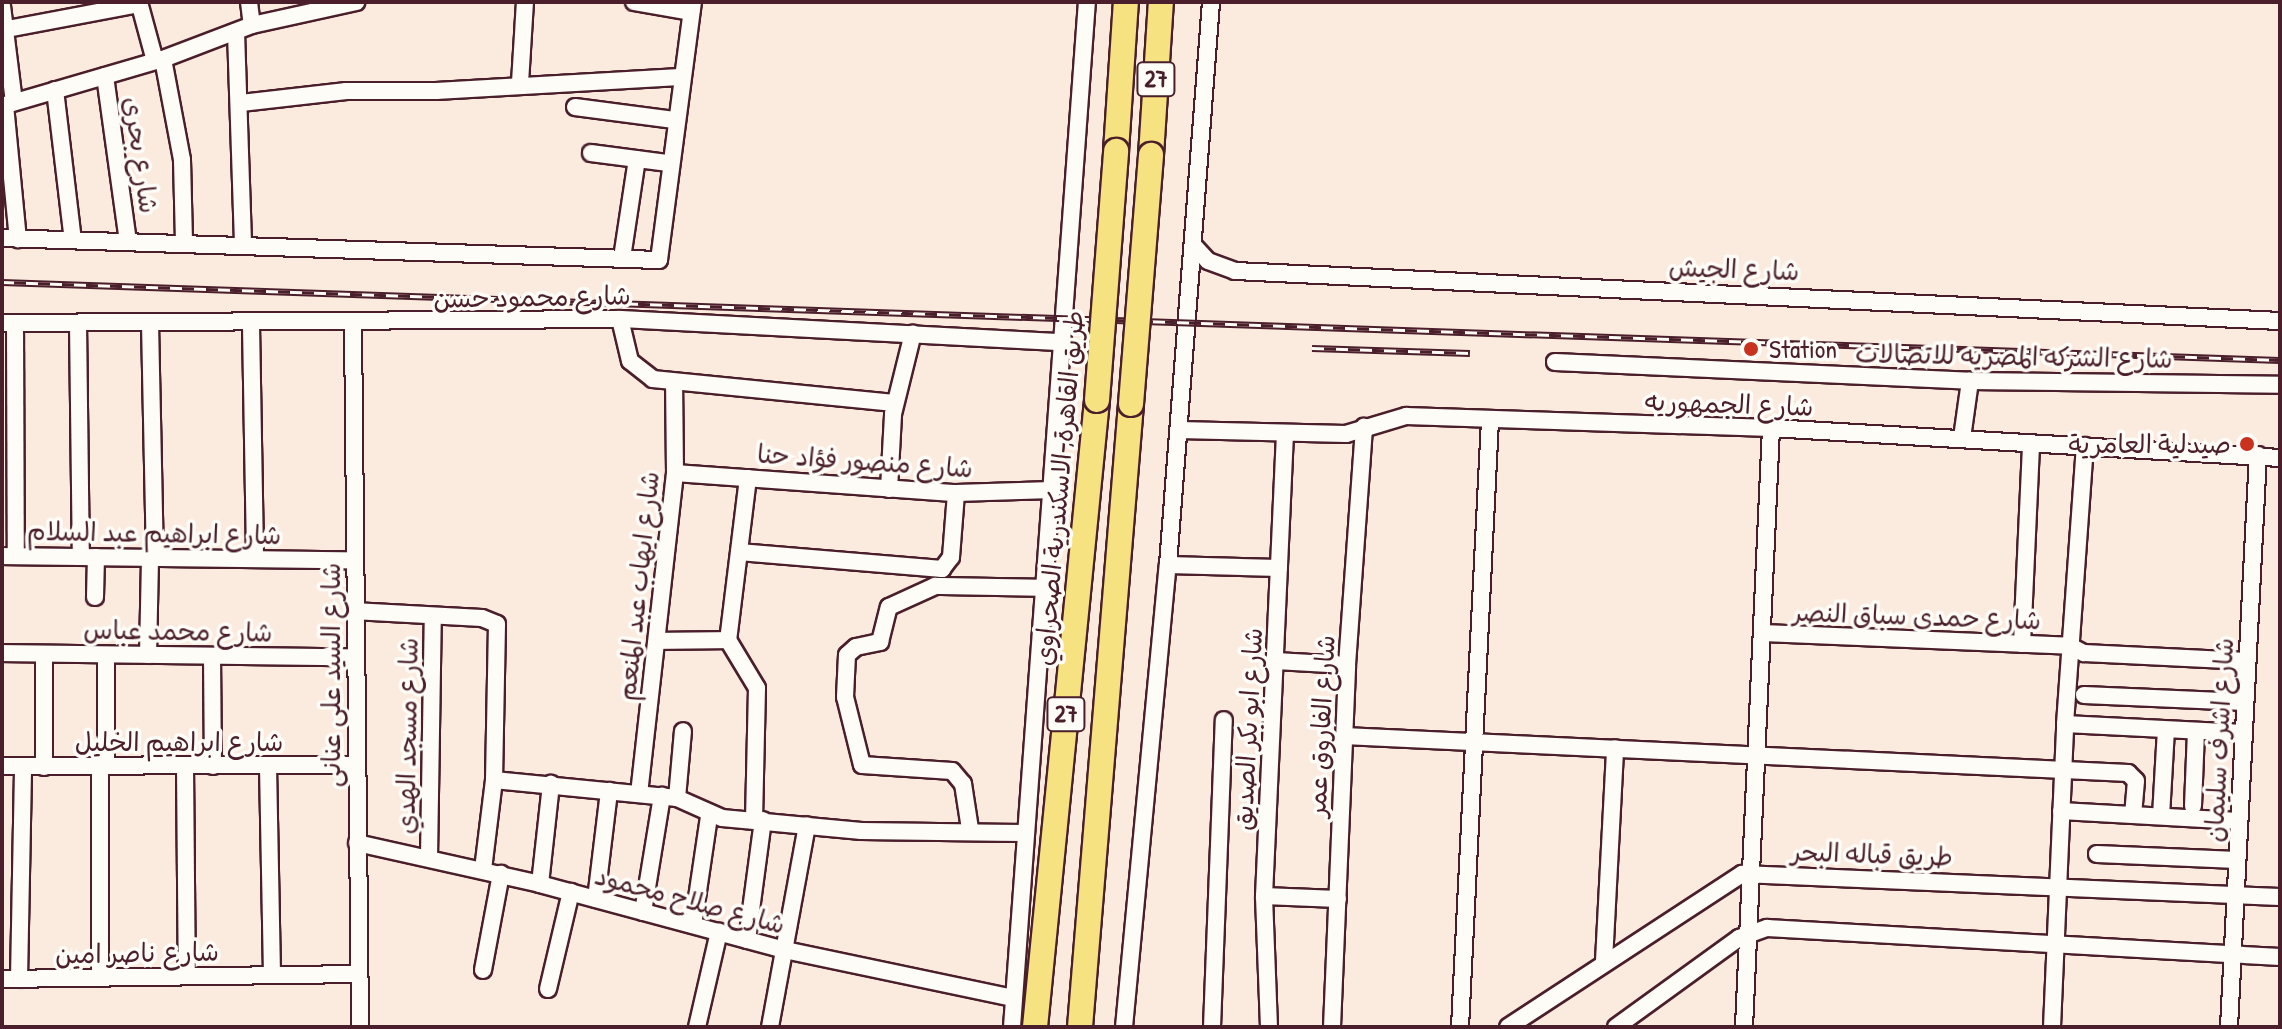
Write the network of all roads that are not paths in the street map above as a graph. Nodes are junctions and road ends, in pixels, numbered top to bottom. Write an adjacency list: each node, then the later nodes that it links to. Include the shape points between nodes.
1 (249, 2): 13 (street)
2 (357, 2): 10 (street)
3 (525, 2): 19 (street)
4 (634, 2): 12 (street)
5 (1087, 2): 43 (street)
6 (1126, 2): 163 (highway, طريق القاهرة, الاسكندرية الصحراوي / 27, bridge, via 1097,400)
7 (1161, 2): 164 (highway, 27, bridge)
8 (1211, 2): 33 (street)
9 (140, 3): 14 (street); 16 (street)
10 (340, 4): 13 (street)
11 (2, 6): 14 (street)
12 (692, 7): 18 (street)
13 (252, 25): 15 (street)
14 (3, 30): 22 (street)
15 (236, 32): 16 (street); 21 (street)
16 (159, 60): 17 (street); 31 (street, via 182,160)
17 (105, 76): 20 (street); 30 (street, شارع بحرى)
18 (680, 77): 19 (street); 24 (street)
19 (520, 83): 21 (street, via 436,91 346,91)
20 (55, 90): 22 (street); 29 (street)
21 (241, 103): 32 (street)
22 (7, 104): 28 (street)
23 (575, 107): 24 (street)
24 (674, 120): 27 (street)
25 (591, 153): 26 (street)
26 (637, 159): 27 (street); 34 (street)
27 (668, 163): 34 (street, شارع محمود حسن, via 659,260)
28 (10, 238): 29 (street, شارع محمود حسن)
29 (73, 240): 30 (street, شارع محمود حسن)
30 (128, 241): 31 (street, شارع محمود حسن)
31 (184, 242): 32 (street, شارع محمود حسن)
32 (243, 243): 34 (street, شارع محمود حسن)
33 (1195, 247): 36 (street, شارع الجيش, via 1208,261 1235,271); 52 (street)
34 (622, 258)
35 (620, 319): 40 (street, شارع محمود حسن); 42 (street, شارع محمود حسن); 46 (street, via 636,369)
36 (2280, 321)
37 (8, 323): 38 (street, شارع محمود حسن); 65 (street)
38 (78, 323): 39 (street, شارع محمود حسن); 66 (street)
39 (150, 323): 41 (street, شارع محمود حسن); 67 (street)
40 (353, 323): 41 (street, شارع محمود حسن); 69 (street, شارع السيد على عنانى)
41 (251, 325): 68 (street)
42 (913, 333): 43 (street, شارع محمود حسن); 48 (street)
43 (1063, 342): 62 (street)
44 (1555, 362): 45 (street, شارع الشركه المصريه للاتصالات)
45 (1970, 381): 47 (street, شارع الشركه المصريه للاتصالات); 54 (street)
46 (674, 382): 48 (street, via 754,385 810,397); 59 (street, شارع ايهاب عبد المنعم)
47 (2280, 385)
48 (894, 403): 61 (street)
49 (1490, 421): 50 (street, شارع الجمهوريه, via 1394,416); 51 (street, شارع الجمهوريه); 99 (street)
50 (1364, 427): 53 (street, شارع الجمهوريه, via 1346,434); 89 (street, شارع الفاروق عمر)
51 (1771, 428): 54 (street, شارع الجمهوريه); 76 (street)
52 (1179, 430): 53 (street, شارع الجمهوريه); 70 (street)
53 (1285, 433): 71 (street, شارع ابو بكر الصديق)
54 (1962, 438): 55 (street, شارع الجمهوريه)
55 (2031, 443): 56 (street, شارع الجمهوريه); 79 (street)
56 (2085, 446): 57 (street, شارع الجمهوريه); 80 (street)
57 (2258, 455): 58 (street, شارع الجمهوريه); 88 (street, شارع اشرف سليمان)
58 (2280, 458)
59 (675, 473): 60 (street, شارع منصور فؤاد حنا); 78 (street, شارع ايهاب عبد المنعم)
60 (748, 478): 61 (street, شارع منصور فؤاد حنا); 64 (street)
61 (889, 489): 63 (street, شارع منصور فؤاد حنا)
62 (1052, 490): 63 (street, شارع منصور فؤاد حنا); 72 (street)
63 (956, 493): 64 (street, via 951,557 942,569)
64 (739, 552): 77 (street)
65 (9, 556): 66 (street, شارع ابراهيم عبد السلام)
66 (89, 557): 67 (street, شارع ابراهيم عبد السلام); 73 (street)
67 (152, 558): 68 (street, شارع ابراهيم عبد السلام); 84 (street)
68 (255, 559): 69 (street, شارع ابراهيم عبد السلام)
69 (354, 560): 74 (street, شارع السيد على عنانى)
70 (1168, 565): 71 (street); 165 (street)
71 (1279, 568): 87 (street, شارع ابو بكر الصديق)
72 (1045, 588): 124 (street, via 935,586 889,607 880,642 856,647 847,655 845,697 857,728 862,765 952,771 963,784); 125 (street)
73 (95, 597)
74 (353, 611): 75 (street); 86 (street, شارع السيد على عنانى)
75 (433, 616): 111 (street, via 490,620 500,630); 128 (street, شارع مسجد الهدي)
76 (1763, 633): 79 (street, شارع حمدى سباق النصر); 101 (street)
77 (728, 640): 78 (street); 121 (street, via 757,688)
78 (658, 641): 114 (street, شارع ايهاب عبد المنعم)
79 (2022, 644): 80 (street, شارع حمدى سباق النصر)
80 (2070, 646): 88 (street, شارع حمدى سباق النصر, via 2084,653); 93 (street)
81 (2, 653): 82 (street, شارع محمد عباس)
82 (44, 654): 83 (street, شارع محمد عباس); 109 (street)
83 (106, 655): 84 (street, شارع محمد عباس); 105 (street)
84 (148, 655): 85 (street, شارع محمد عباس)
85 (212, 656): 86 (street, شارع محمد عباس); 107 (street)
86 (354, 657): 102 (street, شارع السيد على عنانى)
87 (1275, 661): 89 (street); 137 (street, شارع ابو بكر الصديق)
88 (2247, 661): 91 (street, شارع اشرف سليمان)
89 (1347, 665): 98 (street, شارع الفاروق عمر)
90 (2084, 695): 91 (street)
91 (2245, 702): 97 (street, شارع اشرف سليمان)
92 (1224, 720): 166 (street)
93 (2065, 724): 94 (street); 110 (street)
94 (2166, 730): 96 (street); 120 (street)
95 (683, 731): 115 (street)
96 (2196, 731): 97 (street); 116 (street)
97 (2244, 733): 122 (street, شارع اشرف سليمان)
98 (1344, 736): 99 (street); 140 (street, شارع الفاروق عمر)
99 (1472, 741): 100 (street); 169 (street)
100 (1615, 748): 101 (street); 150 (street)
101 (1757, 755): 110 (street); 131 (street)
102 (356, 765): 108 (street, شارع ابراهيم الخليل); 126 (street, شارع السيد على عنانى)
103 (2, 766): 104 (street, شارع ابراهيم الخليل)
104 (23, 766): 109 (street, شارع ابراهيم الخليل); 156 (street)
105 (103, 766): 106 (street, شارع ابراهيم الخليل); 109 (street, شارع ابراهيم الخليل); 155 (street)
106 (185, 766): 107 (street, شارع ابراهيم الخليل); 154 (street)
107 (213, 766): 108 (street, شارع ابراهيم الخليل)
108 (268, 766): 153 (street)
109 (44, 767)
110 (2063, 768): 117 (street); 118 (street, via 2132,774)
111 (494, 780): 112 (street); 130 (street)
112 (551, 784): 113 (street); 133 (street)
113 (609, 791): 114 (street); 139 (street)
114 (639, 794): 115 (street)
115 (669, 797): 119 (street); 141 (street)
116 (2193, 806)
117 (2061, 811): 118 (street); 134 (street)
118 (2133, 815): 120 (street)
119 (709, 816): 121 (street); 142 (street)
120 (2161, 816): 122 (street)
121 (758, 820): 123 (street); 145 (street)
122 (2239, 821): 129 (street, شارع اشرف سليمان)
123 (807, 825): 124 (street, via 861,831); 147 (street)
124 (970, 829): 125 (street)
125 (1026, 833): 158 (street)
126 (357, 843): 128 (street, شارع صلاح محمود); 152 (street, شارع السيد على عنانى)
127 (2097, 854): 129 (street)
128 (429, 858): 130 (street, شارع صلاح محمود)
129 (2237, 860): 136 (street, شارع اشرف سليمان)
130 (483, 870): 132 (street, شارع صلاح محمود)
131 (1752, 873): 134 (street, طريق قباله البحر); 144 (street); 150 (street, طريق قباله البحر, via 1724,882)
132 (501, 874): 133 (street, شارع صلاح محمود); 151 (street)
133 (540, 884): 135 (street, شارع صلاح محمود)
134 (2058, 886): 136 (street, طريق قباله البحر); 146 (street)
135 (571, 892): 139 (street, شارع صلاح محمود); 157 (street)
136 (2236, 895): 138 (street, طريق قباله البحر); 148 (street, شارع اشرف سليمان)
137 (1264, 896): 140 (street); 167 (street, شارع ابو بكر الصديق)
138 (2280, 897)
139 (596, 899): 141 (street, شارع صلاح محمود)
140 (1338, 899): 168 (street, شارع الفاروق عمر)
141 (643, 912): 142 (street, شارع صلاح محمود)
142 (693, 925): 143 (street, شارع صلاح محمود)
143 (719, 932): 145 (street, شارع صلاح محمود); 160 (street)
144 (1748, 933): 146 (street, via 1767,928); 171 (street); 172 (street)
145 (747, 940): 147 (street, شارع صلاح محمود)
146 (2055, 945): 148 (street); 173 (street)
147 (785, 950): 158 (street, شارع صلاح محمود); 161 (street)
148 (2233, 954): 149 (street); 174 (street, شارع اشرف سليمان)
149 (2280, 957)
150 (1604, 961): 170 (street, طريق قباله البحر)
151 (483, 970)
152 (359, 974): 153 (street, شارع ناصر امين); 159 (street, شارع السيد على عنانى)
153 (272, 975): 154 (street, شارع ناصر امين)
154 (187, 976): 155 (street, شارع ناصر امين)
155 (100, 977): 156 (street, شارع ناصر امين)
156 (10, 979)
157 (548, 989)
158 (1013, 998): 162 (street)
159 (360, 1027)
160 (697, 1027)
161 (770, 1027)
162 (1012, 1027)
163 (1035, 1027)
164 (1080, 1027)
165 (1124, 1027)
166 (1212, 1027)
167 (1269, 1027)
168 (1332, 1027)
169 (1460, 1027)
170 (1508, 1027)
171 (1616, 1027)
172 (1744, 1027)
173 (2052, 1027)
174 (2229, 1027)

